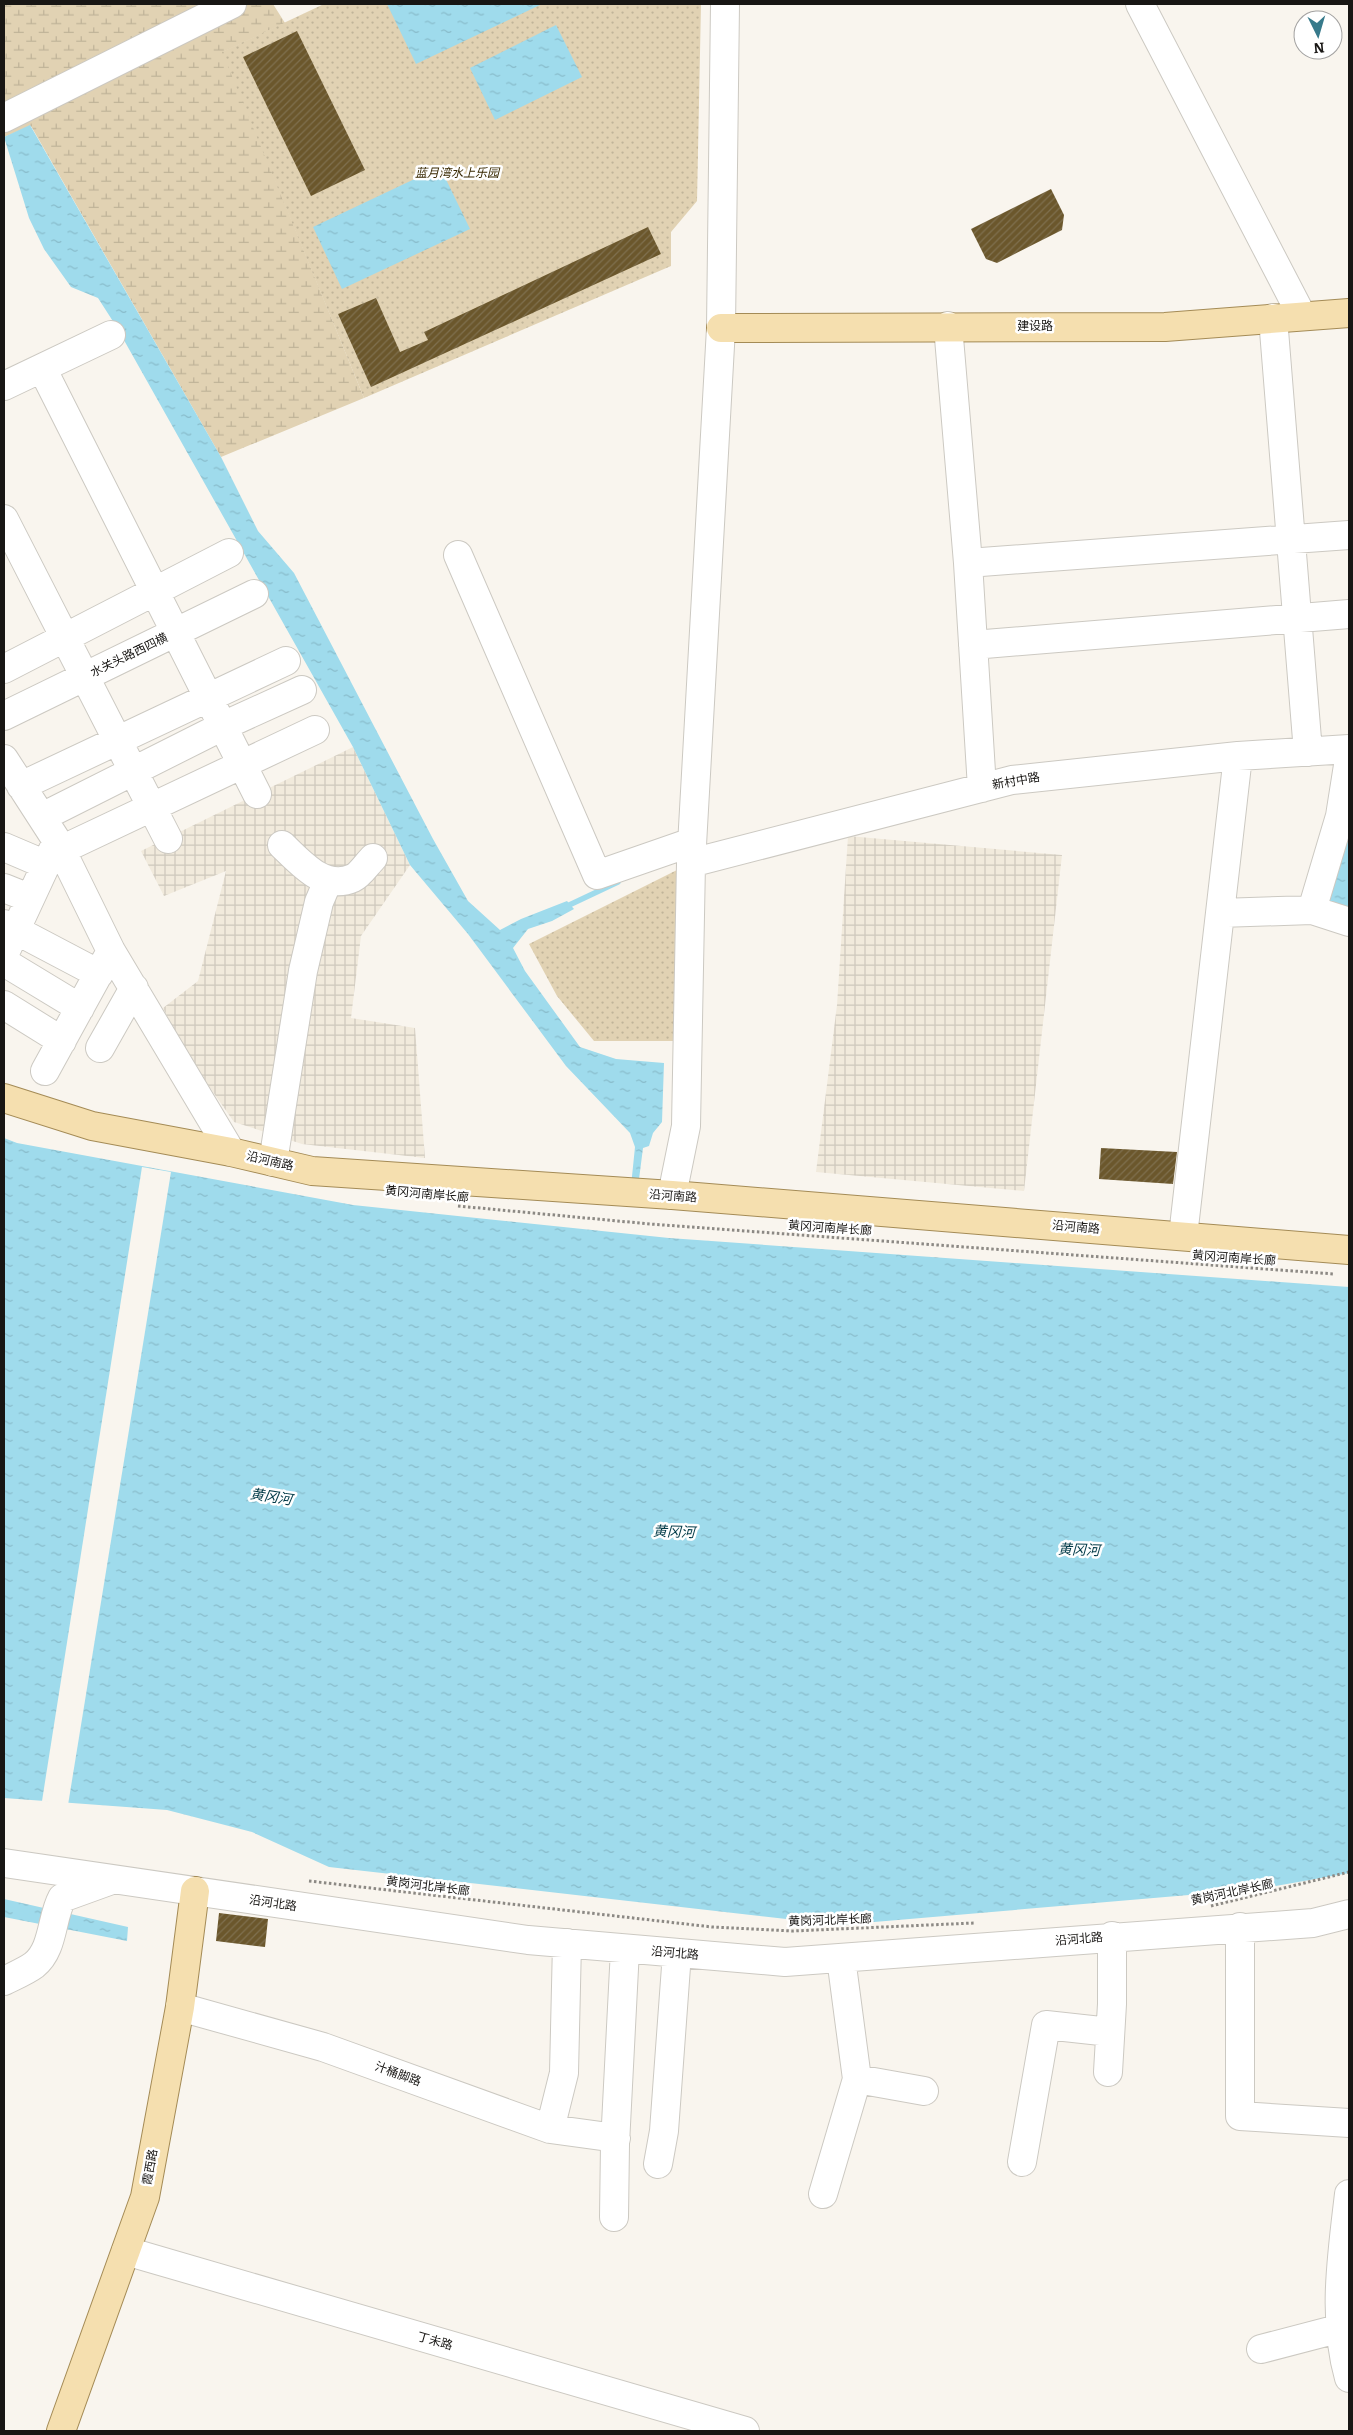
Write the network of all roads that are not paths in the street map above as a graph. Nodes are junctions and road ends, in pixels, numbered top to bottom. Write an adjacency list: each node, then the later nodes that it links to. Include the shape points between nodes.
1 (232, 4): 4 (street)
2 (725, 4): 9 (street)
3 (1140, 4): 6 (street)
4 (4, 118)
5 (1349, 313): 6 (main road, 建设路)
6 (1302, 316): 7 (main road, 建设路)
7 (1273, 318): 8 (main road, 建设路, via 1165,327); 15 (street)
8 (948, 326): 9 (main road, 建设路); 18 (street)
9 (721, 328): 51 (street)
10 (111, 335): 11 (street)
11 (42, 368): 12 (street); 19 (street)
12 (4, 386)
13 (4, 519): 24 (street)
14 (1349, 535): 15 (street)
15 (1290, 540): 18 (street); 22 (street)
16 (229, 553): 19 (street)
17 (458, 555): 51 (street, 新村中路, via 597,875)
18 (968, 563): 25 (street)
19 (155, 591): 23 (street); 24 (street)
20 (254, 594): 23 (street, 水关头路西四横)
21 (1349, 614): 22 (street)
22 (1296, 618): 25 (street); 36 (street)
23 (175, 632): 28 (street, 水关头路西四横); 30 (street)
24 (65, 638): 27 (street); 28 (street)
25 (973, 645): 43 (street)
26 (286, 661): 30 (street)
27 (4, 669)
28 (84, 676): 31 (street, 水关头路西四横); 34 (street)
29 (302, 690): 32 (street)
30 (209, 698): 32 (street); 34 (street)
31 (4, 716)
32 (223, 726): 40 (street); 41 (street)
33 (315, 730): 40 (street)
34 (118, 741): 41 (street); 42 (street)
35 (1349, 748): 36 (street, 新村中路)
36 (1308, 752): 37 (street, 新村中路)
37 (1238, 756): 43 (street, 新村中路, via 1012,780); 57 (street)
38 (4, 759): 42 (street)
39 (1349, 759): 56 (street, via 1340,816)
40 (242, 764): 44 (street); 45 (street)
41 (134, 771): 45 (street); 46 (street)
42 (21, 786): 46 (street)
43 (982, 788): 51 (street, 新村中路)
44 (257, 794)
45 (152, 807): 47 (street); 50 (street)
46 (42, 817): 50 (street)
47 (168, 839)
48 (282, 845): 53 (street, via 309,870)
49 (4, 847): 50 (street)
50 (54, 851): 55 (street); 62 (street)
51 (691, 852): 72 (street, via 686,1126)
52 (373, 858): 53 (street, via 353,878)
53 (328, 881): 71 (street, via 319,902 303,971)
54 (4, 888): 55 (street)
55 (29, 898): 59 (street)
56 (1312, 910): 57 (street); 58 (street)
57 (1220, 913): 73 (street)
58 (1349, 922)
59 (10, 926): 60 (street); 62 (street)
60 (4, 955)
61 (4, 962): 65 (street)
62 (105, 962): 63 (street); 65 (street)
63 (134, 988): 67 (street); 70 (street)
64 (4, 1005): 66 (street)
65 (80, 1008): 66 (street)
66 (62, 1041): 68 (street)
67 (100, 1048)
68 (45, 1071)
69 (4, 1098): 70 (main road, 沿河南路, via 92,1126)
70 (230, 1152): 71 (main road, 沿河南路)
71 (273, 1162): 72 (main road, 沿河南路, via 312,1171)
72 (672, 1195): 73 (main road, 沿河南路)
73 (1183, 1236): 74 (main road, 沿河南路)
74 (1344, 1262)
75 (4, 1863): 76 (street, 沿河北路)
76 (113, 1880): 77 (street, 沿河北路); 85 (street, via 62,1898 47,1947 35,1964)
77 (195, 1891): 81 (street, 沿河北路); 86 (main road, 霞西路)
78 (1349, 1914): 79 (street, 沿河北路, via 1313,1922)
79 (1240, 1927): 80 (street, 沿河北路); 91 (street, via 1240,2116)
80 (1112, 1936): 84 (street, 沿河北路); 87 (street)
81 (567, 1943): 82 (street, 沿河北路); 92 (street, via 564,2073)
82 (625, 1949): 83 (street, 沿河北路); 93 (street)
83 (678, 1953): 84 (street, 沿河北路, via 785,1962); 95 (street, via 664,2131)
84 (841, 1958): 89 (street)
85 (4, 1982)
86 (180, 2008): 92 (street, 汁桶脚路, via 323,2048); 99 (main road, 霞西路, via 145,2197)
87 (1110, 2032): 88 (street); 94 (street, via 1046,2026)
88 (1108, 2072)
89 (856, 2079): 90 (street); 96 (street)
90 (924, 2091)
91 (1349, 2123)
92 (550, 2129): 93 (street, 汁桶脚路)
93 (616, 2138): 98 (street)
94 (1022, 2162)
95 (658, 2164)
96 (823, 2194)
97 (1349, 2194): 100 (street, via 1339,2304)
98 (614, 2217)
99 (126, 2251): 103 (main road, 霞西路); 104 (street, 丁未路)
100 (1345, 2327): 101 (street); 102 (street)
101 (1261, 2348)
102 (1349, 2378)
103 (61, 2431)
104 (745, 2431)

